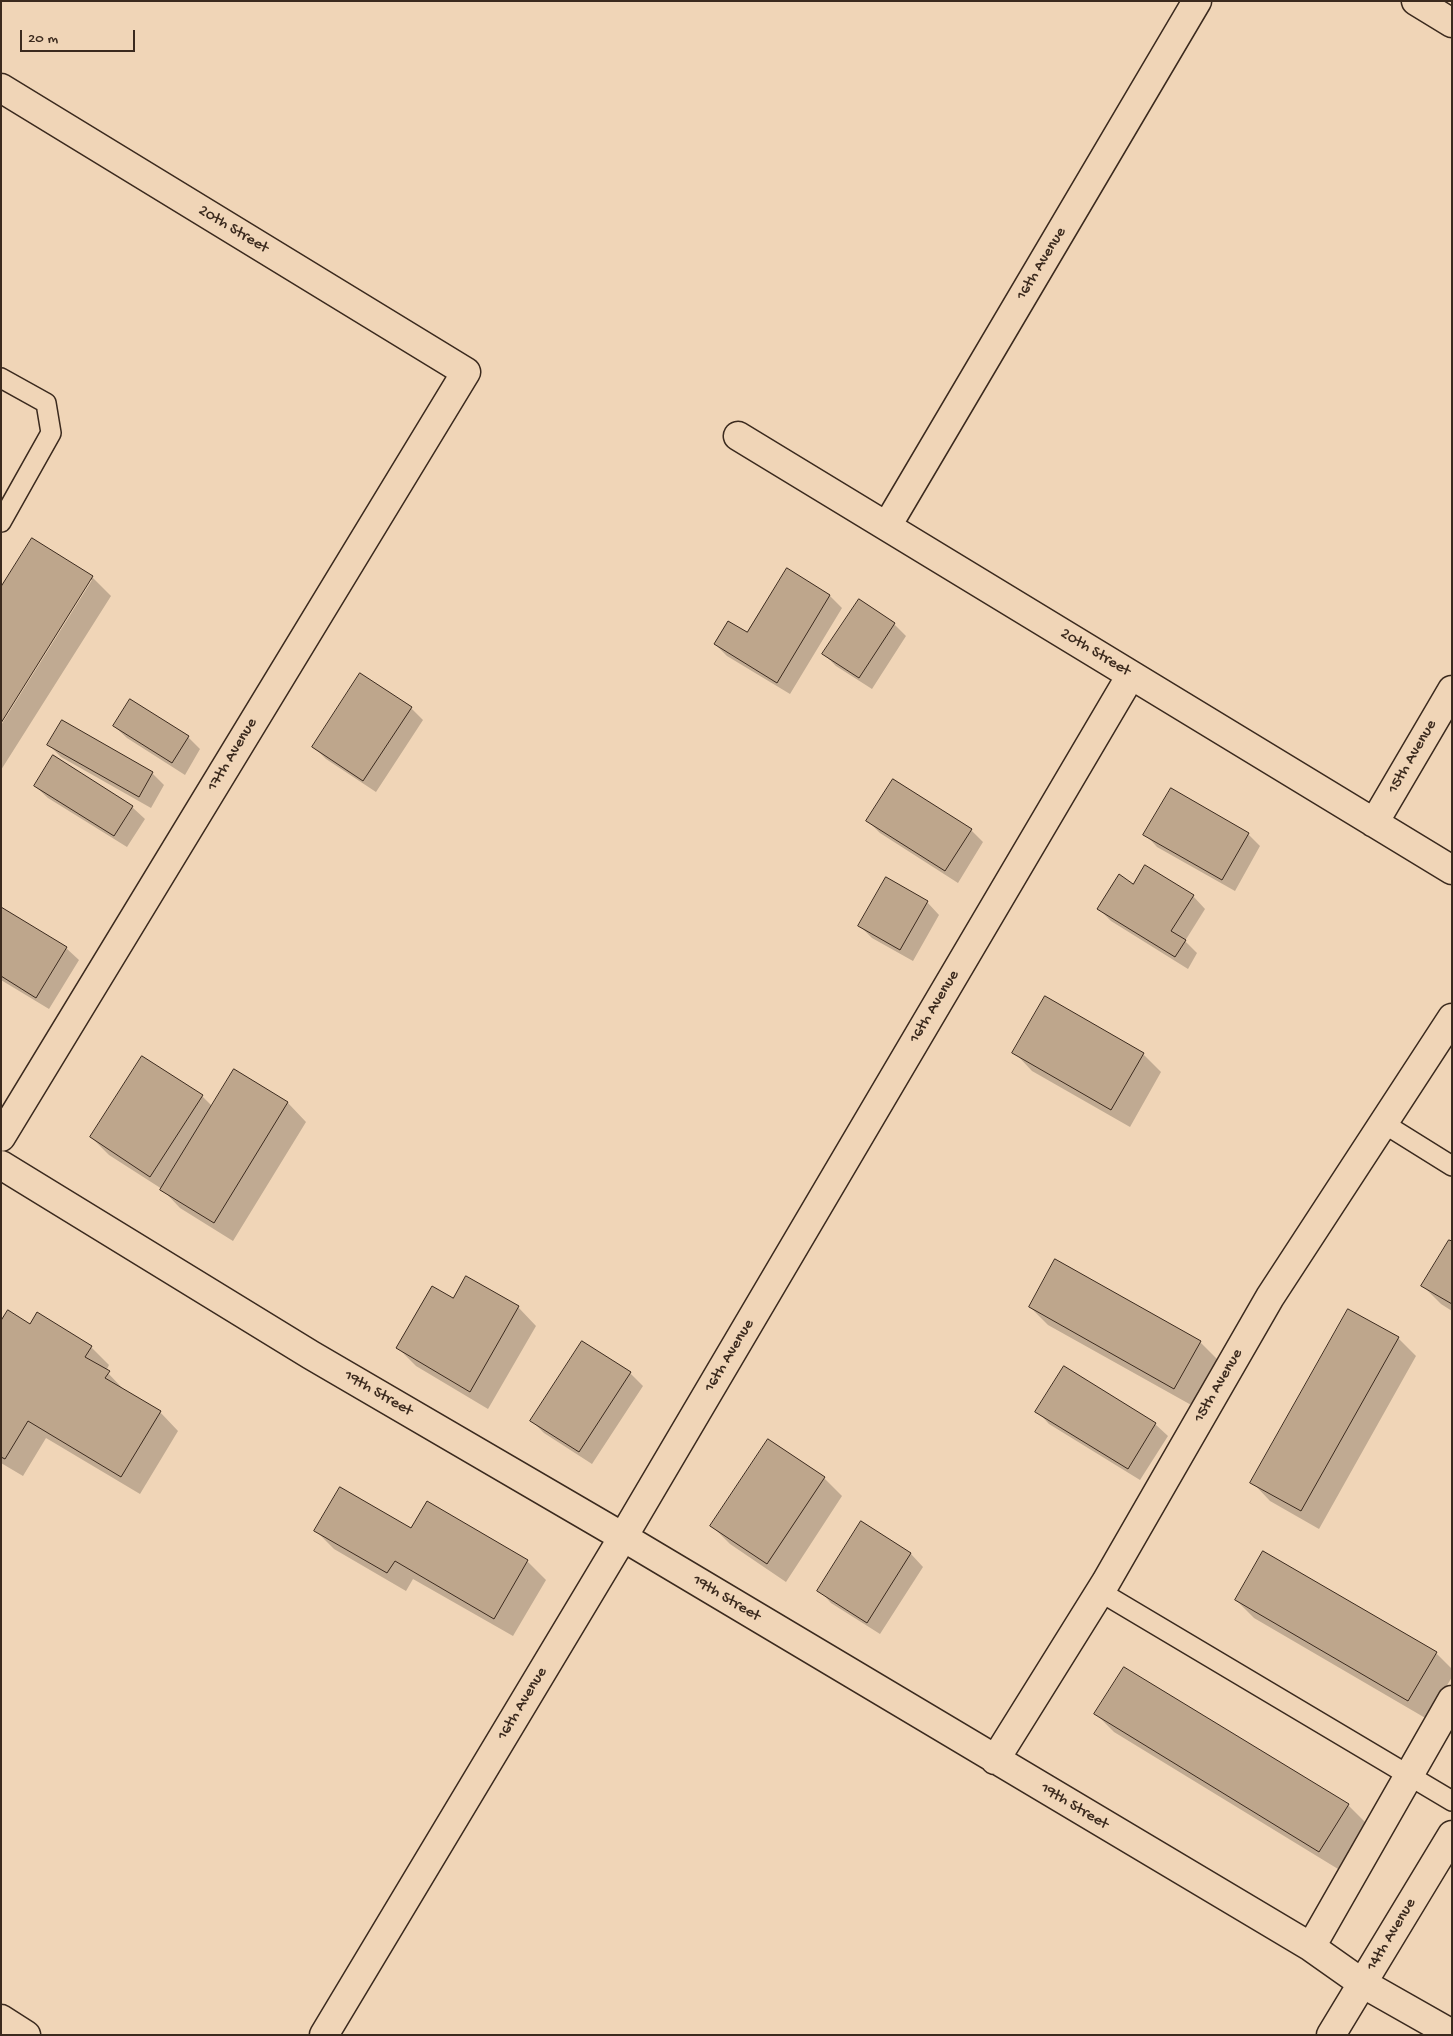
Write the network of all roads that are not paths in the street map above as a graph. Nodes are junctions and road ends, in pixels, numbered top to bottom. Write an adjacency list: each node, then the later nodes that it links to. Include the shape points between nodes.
1 (1197, 1): 10 (street, 16th Avenue)
2 (1416, 1): 3 (street)
3 (1452, 23)
4 (1, 88): 5 (street, 20th Street)
5 (466, 372): 17 (street, 17th Avenue)
6 (1, 378): 8 (lane, via 46,402 51,433)
7 (738, 436): 10 (street, 20th Street)
8 (7, 499): 9 (lane)
9 (1, 522)
10 (886, 526): 11 (street, 20th Street)
11 (1131, 674): 13 (street, 20th Street); 20 (street, 16th Avenue)
12 (1452, 690): 13 (street, 15th Avenue)
13 (1374, 823): 14 (street, 20th Street)
14 (1452, 870)
15 (1452, 1018): 16 (street, 15th Avenue)
16 (1383, 1123): 19 (lane); 21 (street, 15th Avenue, via 1270,1298)
17 (1, 1137)
18 (1, 1165): 20 (street, 19th Street, via 311,1355)
19 (1452, 1166)
20 (622, 1537): 23 (street, 19th Street); 32 (street, 16th Avenue)
21 (1100, 1591): 23 (street, 15th Avenue); 24 (lane)
22 (1452, 1700): 24 (street)
23 (995, 1760): 27 (street, 19th Street)
24 (1408, 1776): 25 (lane); 27 (street)
25 (1452, 1801)
26 (1452, 1835): 28 (street, 14th Avenue)
27 (1311, 1947): 28 (street, 19th Street)
28 (1362, 1983): 30 (street, 19th Street); 33 (street, 14th Avenue)
29 (1, 2019): 31 (street)
30 (1452, 2034)
31 (26, 2035)
32 (324, 2035)
33 (1331, 2035)

